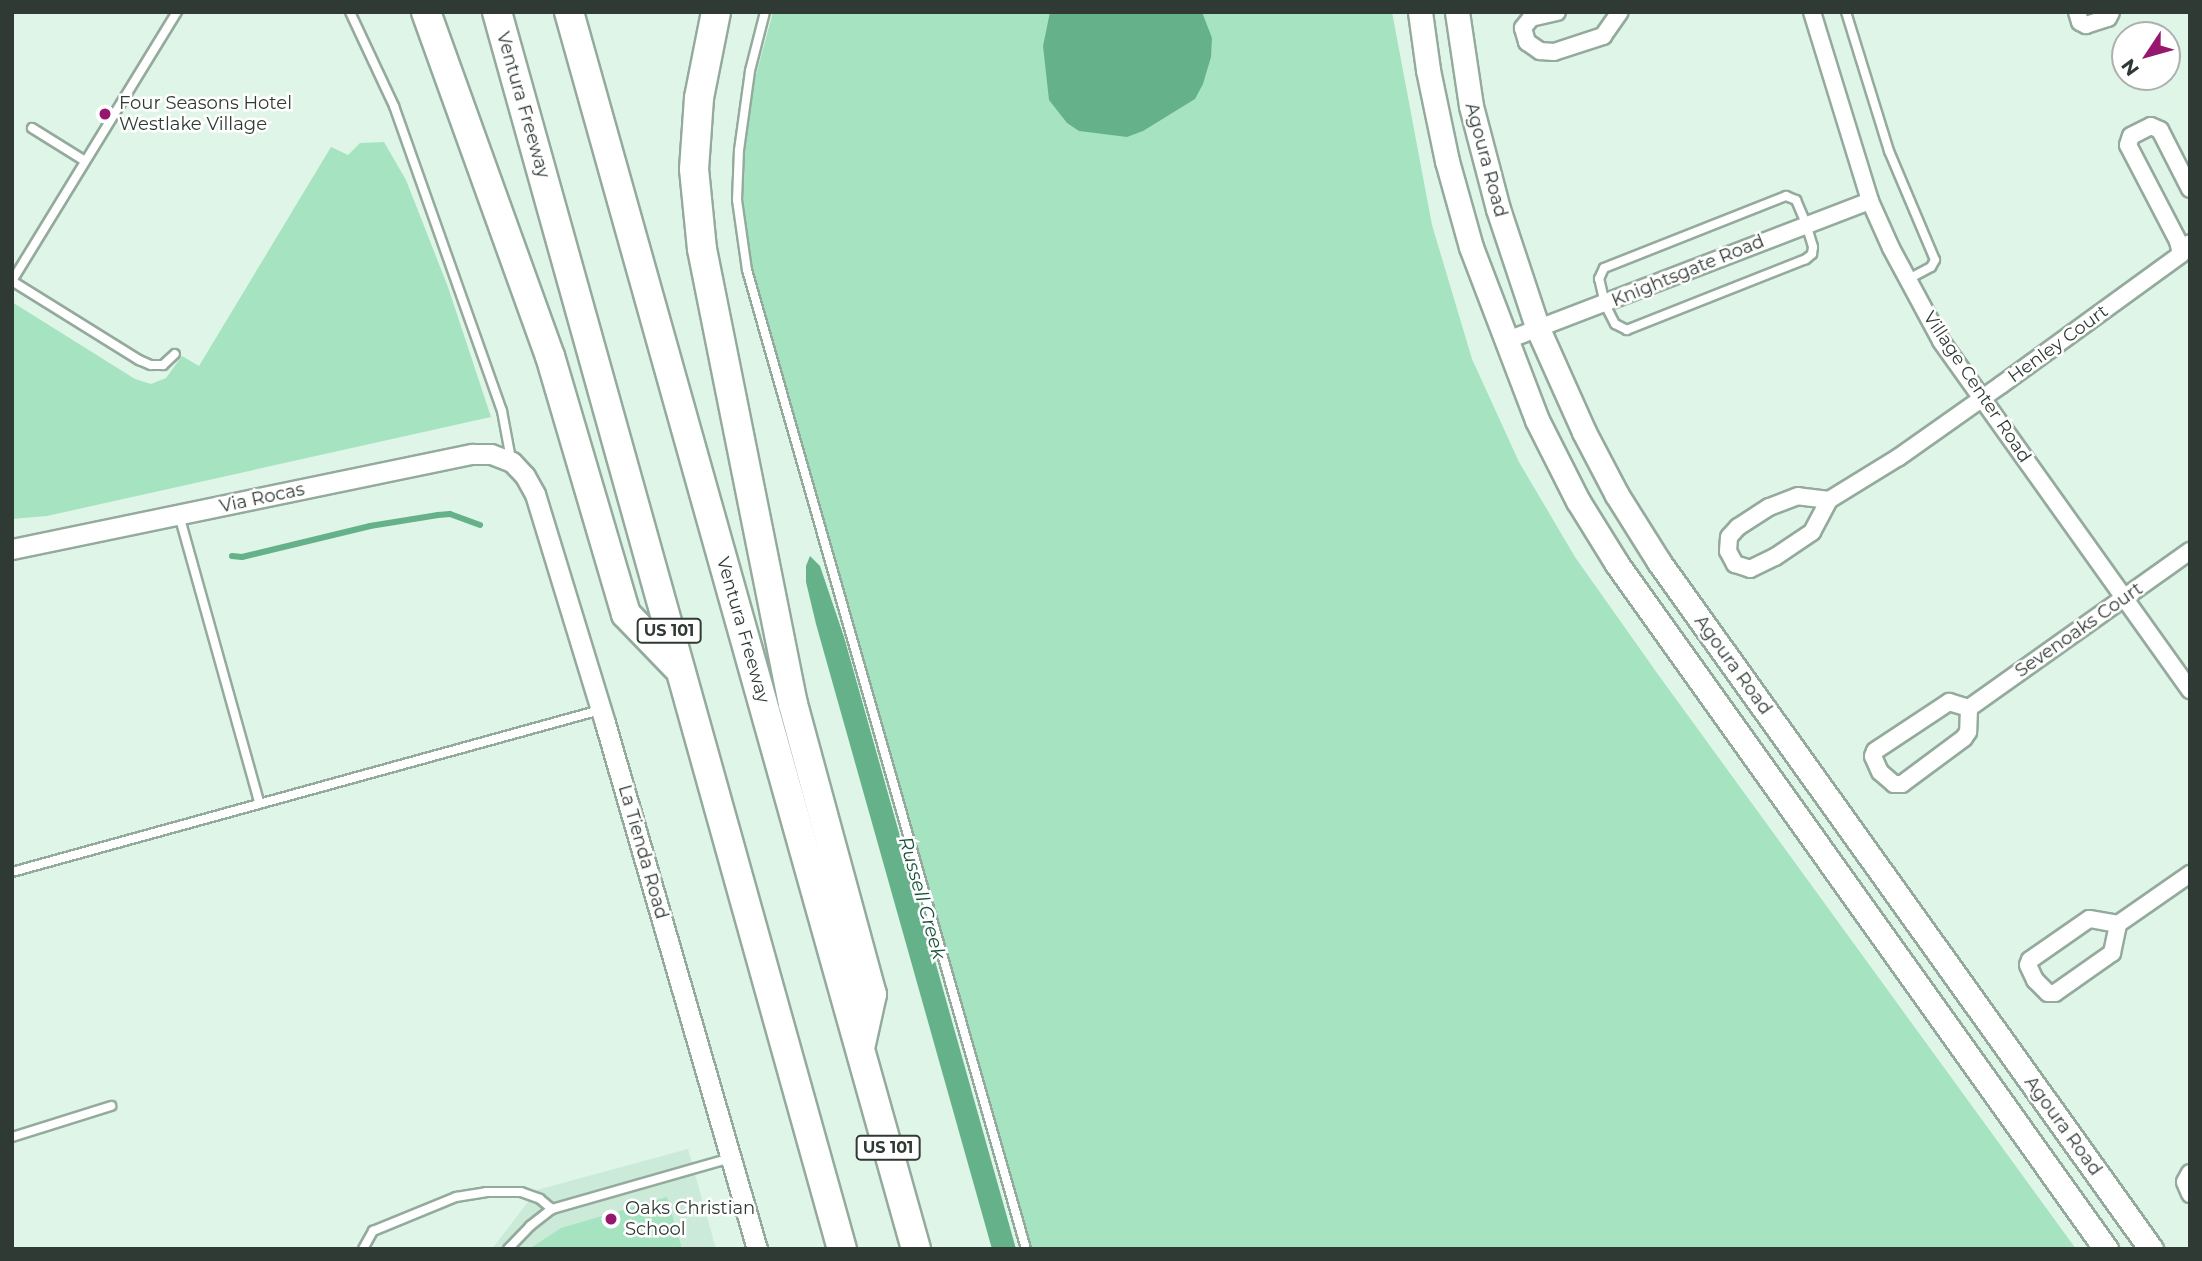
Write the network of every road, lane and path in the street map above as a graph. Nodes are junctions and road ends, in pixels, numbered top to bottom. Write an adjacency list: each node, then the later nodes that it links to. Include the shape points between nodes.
1 (177, 12): 17 (lane)
2 (350, 12): 29 (lane, via 394,106 502,411)
3 (426, 12): 35 (highway, via 550,356 626,614)
4 (497, 12): 35 (highway, Ventura Freeway / US 101)
5 (569, 12): 43 (highway, Ventura Freeway / US 101)
6 (716, 12): 43 (highway, via 699,98 694,169 702,249 793,704 872,994)
7 (765, 12): 55 (lane, via 750,71 739,150 737,200 747,270)
8 (1420, 12): 26 (main road, Agoura Road, via 1447,161 1471,247)
9 (1457, 12): 25 (main road, Agoura Road, via 1471,106 1498,209)
10 (1557, 12): 11 (street, via 1531,18 1523,28 1527,42 1540,51 1554,52 1603,36)
11 (1620, 12)
12 (1812, 12): 19 (street, Village Center Road)
13 (1846, 12): 22 (lane, via 1889,151 1935,260)
14 (2077, 12): 15 (street, via 2086,25 2101,22)
15 (2111, 12)
16 (32, 128): 17 (lane)
17 (86, 162): 23 (lane)
18 (2190, 189): 21 (street, Henley Court, via 2160,130 2151,126 2131,136 2128,145)
19 (1870, 201): 20 (street, Knightsgate Road); 22 (street, Village Center Road)
20 (1806, 224): 24 (street, Knightsgate Road); 24 (lane, via 1813,247 1806,260 1628,330 1615,324); 24 (lane, via 1796,200 1786,196 1617,263 1600,273)
21 (2185, 249): 28 (street, Henley Court)
22 (1908, 279): 28 (street, Village Center Road, via 1941,341)
23 (12, 281): 27 (lane, via 139,360 163,365)
24 (1605, 304): 25 (street, Knightsgate Road)
25 (1538, 329): 26 (street, Knightsgate Road); 57 (main road, Agoura Road, via 1590,443 1659,562)
26 (1505, 341): 56 (main road, Agoura Road, via 1536,420 1617,564)
27 (175, 354)
28 (1981, 399): 30 (street, Henley Court); 34 (street, Village Center Road)
29 (512, 462): 31 (street, Via Rocas, via 491,454 472,454); 38 (street, La Tienda Road, via 535,494)
30 (1829, 500): 30 (street, via 1798,496 1769,507 1738,527 1729,537 1728,551 1735,564 1750,569 1812,532)
31 (179, 515): 32 (street, Via Rocas); 39 (lane)
32 (12, 549)
33 (2190, 551): 34 (street, Sevenoaks Court)
34 (2124, 598): 36 (street, Village Center Road); 37 (street, Sevenoaks Court)
35 (680, 670): 53 (highway, Ventura Freeway / US 101)
36 (2190, 690)
37 (1969, 708): 37 (street, via 1943,704 1875,751 1880,772 1894,784 1902,784 1964,738)
38 (601, 710): 39 (lane); 46 (street, La Tienda Road)
39 (259, 802): 40 (lane)
40 (12, 872)
41 (2190, 874): 42 (street)
42 (2118, 924): 42 (street, via 2089,919 2030,960 2035,980 2048,993 2055,993 2112,953)
43 (860, 1047): 54 (highway, Ventura Freeway / US 101)
44 (111, 1106): 45 (lane)
45 (12, 1137)
46 (732, 1158): 49 (lane); 52 (street, La Tienda Road)
47 (2190, 1173): 48 (street, via 2185,1182)
48 (2190, 1194)
49 (552, 1209): 50 (lane, via 521,1192 456,1197 373,1231); 51 (lane)
50 (363, 1249)
51 (508, 1249)
52 (757, 1249)
53 (842, 1249)
54 (916, 1249)
55 (1026, 1249)
56 (2106, 1249)
57 (2151, 1249)

